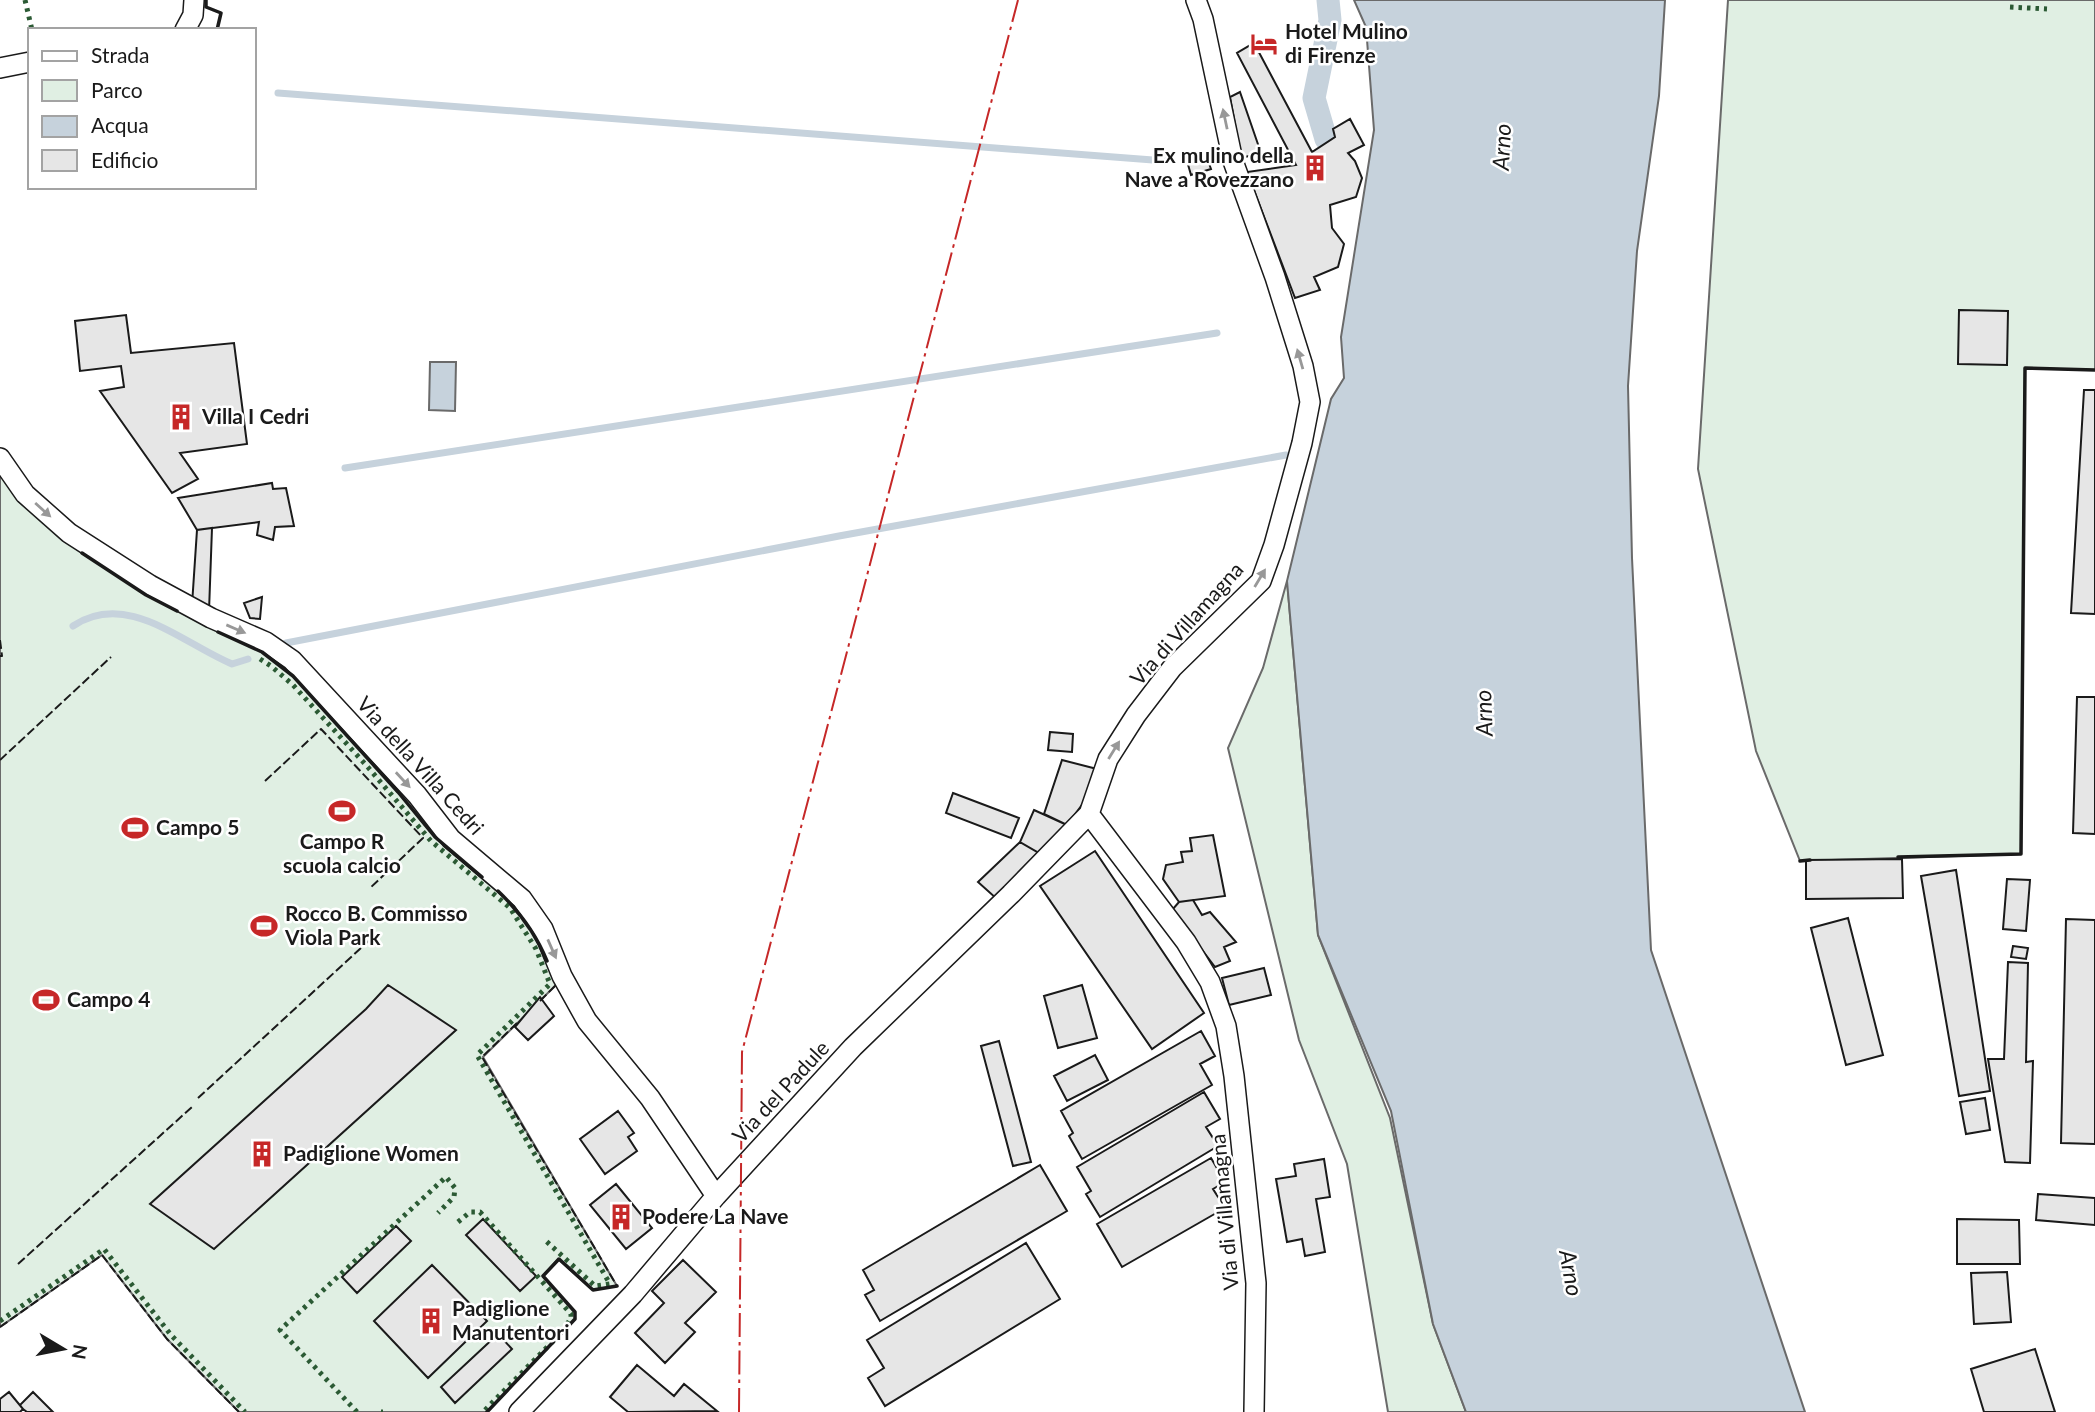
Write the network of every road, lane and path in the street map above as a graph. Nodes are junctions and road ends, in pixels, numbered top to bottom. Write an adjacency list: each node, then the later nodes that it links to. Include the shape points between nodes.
1 (194, 0): 3 (street)
2 (1196, 0): 7 (street, Via di Villamagna, one-way to 2, via 1108,759 1136,715 1171,668 1261,581 1299,456 1310,402 1275,277 1233,161)
3 (186, 28)
4 (28, 62): 5 (street)
5 (0, 68)
6 (0, 458): 8 (street, Via della Villa Cedri, one-way to 8, via 25,494 69,533 150,585 266,642 292,660 417,794 452,839 522,899 543,929 587,1021 650,1098)
7 (1089, 814): 8 (street, Via del Padule, via 853,1047); 10 (street, Via di Villamagna, via 1186,942 1210,982 1226,1026 1256,1283)
8 (716, 1196): 9 (street, Via del Padule, via 633,1294)
9 (519, 1412)
10 (1254, 1412)

